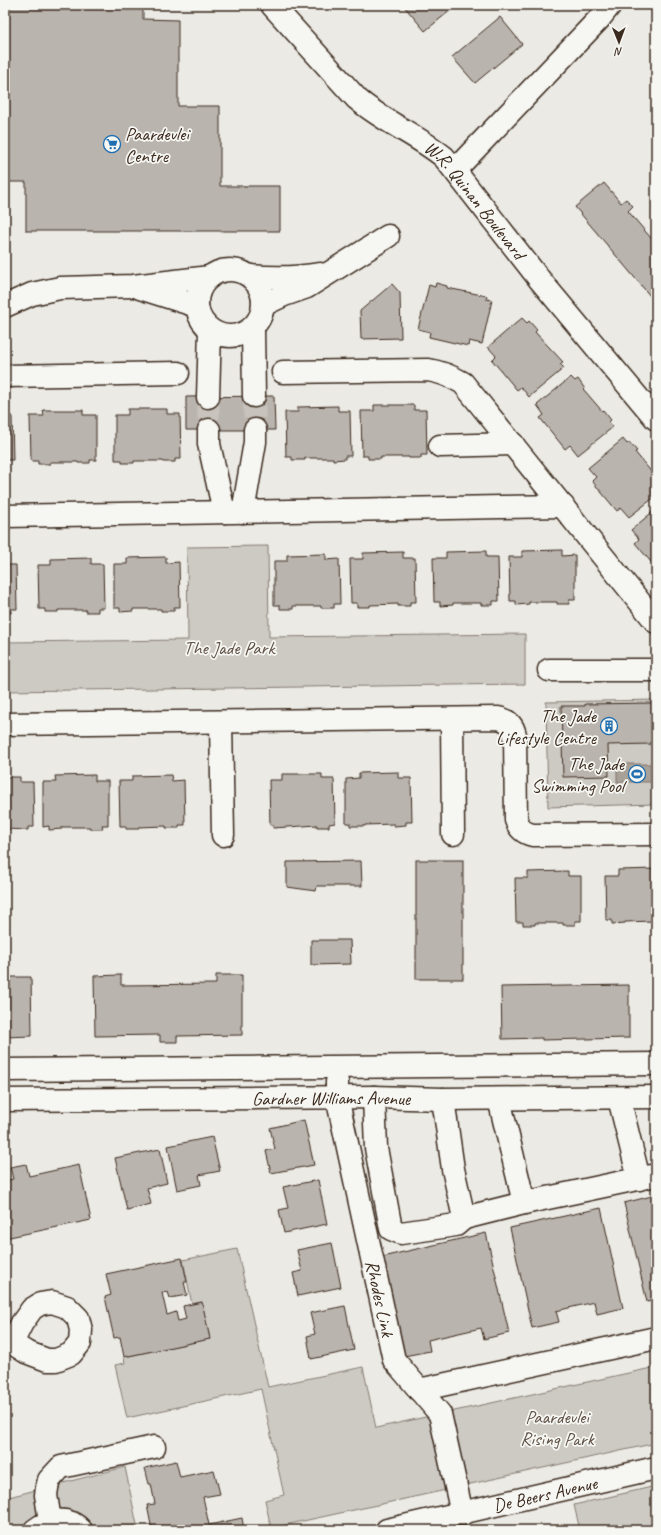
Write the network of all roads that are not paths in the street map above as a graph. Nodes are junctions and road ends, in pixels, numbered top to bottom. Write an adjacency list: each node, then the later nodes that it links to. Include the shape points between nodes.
1 (272, 5): 3 (street, W.R. Quinan Boulevard, via 372,112 434,149)
2 (610, 5): 3 (street, via 599,20)
3 (455, 170): 19 (street, W.R. Quinan Boulevard, via 540,280)
4 (388, 236): 5 (street)
5 (331, 272): 6 (street, via 275,278); 9 (street, via 307,287)
6 (250, 276): 7 (street, via 230,270); 9 (street, via 262,294)
7 (210, 277): 8 (street); 11 (street, via 202,285)
8 (134, 286): 10 (street, via 60,288 32,294); 11 (street)
9 (263, 304): 12 (street, via 261,315)
10 (5, 306)
11 (197, 306): 13 (street, via 200,316)
12 (253, 328): 13 (street, via 237,336 225,336); 17 (street)
13 (210, 330): 18 (street)
14 (283, 372): 22 (street, via 440,372 463,383)
15 (178, 374): 16 (street)
16 (5, 376)
17 (254, 396)
18 (208, 397)
19 (656, 419)
20 (209, 430): 25 (street, via 209,444)
21 (255, 430): 25 (street, via 255,442)
22 (513, 444): 23 (street); 24 (street)
23 (440, 446)
24 (563, 506): 25 (street); 27 (street)
25 (233, 512): 26 (street)
26 (5, 516)
27 (656, 622)
28 (549, 670): 29 (street)
29 (656, 670)
30 (452, 719): 31 (street); 33 (street); 34 (street, via 498,718 508,722 513,728 516,820 521,830 527,834)
31 (221, 722): 32 (street); 35 (street)
32 (5, 724)
33 (452, 834)
34 (656, 834)
35 (223, 835)
36 (656, 1064): 37 (street, Gardner Williams Avenue)
37 (338, 1067): 38 (street, Gardner Williams Avenue); 39 (street, Rhodes Link)
38 (5, 1070)
39 (337, 1097): 40 (street, Gardner Williams Avenue); 45 (street, Gardner Williams Avenue, via 76,1109); 50 (street, Rhodes Link, via 394,1360)
40 (374, 1097): 43 (street, Gardner Williams Avenue); 48 (street, via 376,1148 391,1229 401,1233 440,1228 456,1225)
41 (656, 1097): 42 (street, Gardner Williams Avenue)
42 (619, 1098): 44 (street, Gardner Williams Avenue); 46 (street)
43 (444, 1099): 44 (street, Gardner Williams Avenue); 48 (street, via 453,1168)
44 (499, 1099): 47 (street)
45 (5, 1100)
46 (647, 1177): 47 (street)
47 (524, 1203): 48 (street)
48 (464, 1218)
49 (656, 1338): 50 (street)
50 (420, 1390): 53 (street, Rhodes Link, via 440,1414)
51 (154, 1446): 54 (street, via 61,1467 49,1480)
52 (656, 1468): 53 (street, De Beers Avenue)
53 (462, 1514): 56 (street, De Beers Avenue)
54 (42, 1526): 55 (street, via 59,1520 69,1522)
55 (81, 1530)
56 (387, 1530)

